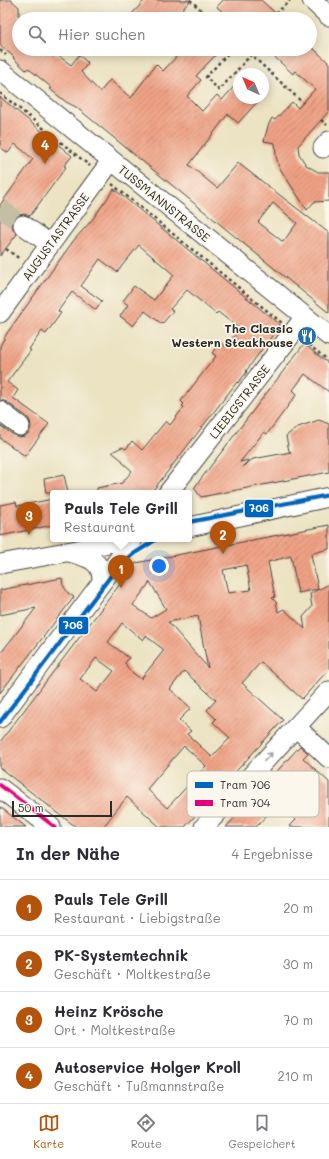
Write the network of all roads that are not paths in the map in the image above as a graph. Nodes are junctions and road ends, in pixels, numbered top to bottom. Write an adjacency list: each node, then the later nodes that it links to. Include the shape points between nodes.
1 (312, 0): 2 (street)
2 (329, 16)
3 (0, 70): 4 (street, TUSSMANNSTRASSE)
4 (106, 168): 6 (street, AUGUSTASTRASSE); 8 (street, TUSSMANNSTRASSE)
5 (23, 225): 6 (street)
6 (50, 244): 7 (street, AUGUSTASTRASSE)
7 (0, 313)
8 (305, 317): 9 (street, TUSSMANNSTRASSE); 12 (street, LIEBIGSTRASSE)
9 (329, 336)
10 (0, 411): 11 (street)
11 (20, 426)
12 (173, 490)
13 (329, 497): 14 (street)
14 (192, 524)
15 (113, 542): 17 (street)
16 (131, 542): 19 (street)
17 (69, 552): 18 (street); 19 (street, via 90,559 96,564 102,571)
18 (0, 564)
19 (102, 582): 21 (street)
20 (329, 691): 22 (street)
21 (0, 718)
22 (296, 727): 23 (street); 24 (street, one-way to 22)
23 (329, 758)
24 (256, 771)
25 (0, 788): 27 (street)
26 (213, 817): 28 (street, one-way to 26)
27 (51, 827)
28 (204, 827)

